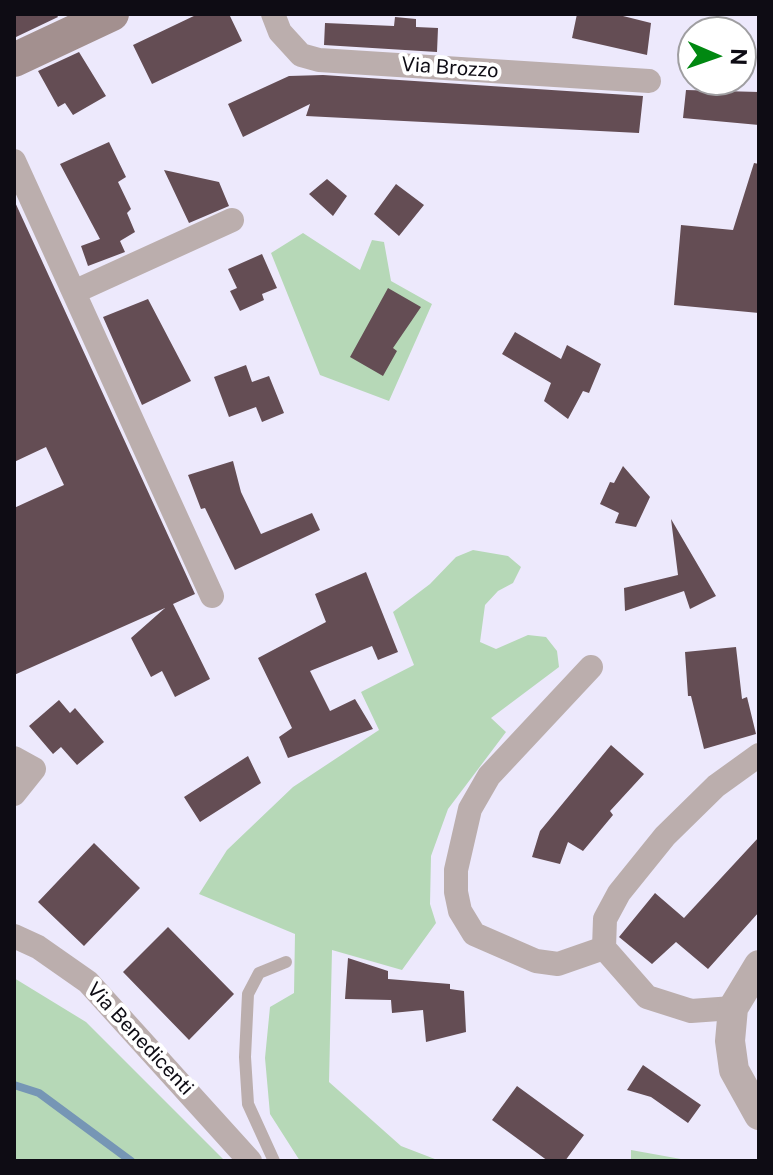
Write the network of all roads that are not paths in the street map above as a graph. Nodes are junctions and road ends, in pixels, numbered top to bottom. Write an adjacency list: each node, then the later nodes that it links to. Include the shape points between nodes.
1 (112, 14): 3 (main road)
2 (273, 14): 4 (street, Via Brozzo, via 280,32 301,55 319,60)
3 (14, 60)
4 (649, 81)
5 (14, 161): 7 (street)
6 (232, 220): 7 (street)
7 (74, 292): 8 (street)
8 (212, 596)
9 (591, 667): 14 (street, via 489,776 470,809 456,892 474,934 536,961 558,964)
10 (759, 755): 14 (street, via 716,786 665,836 619,893 605,919)
11 (14, 758): 12 (street, via 34,769)
12 (14, 794)
13 (14, 936): 19 (street, Via Benedicenti, via 88,982)
14 (604, 948): 17 (street, via 647,997 691,1011)
15 (286, 962): 20 (lane, via 259,973 248,994 248,1104)
16 (759, 965): 17 (street)
17 (733, 1008): 18 (street, via 734,1070)
18 (759, 1115)
19 (250, 1161)
20 (274, 1161)

